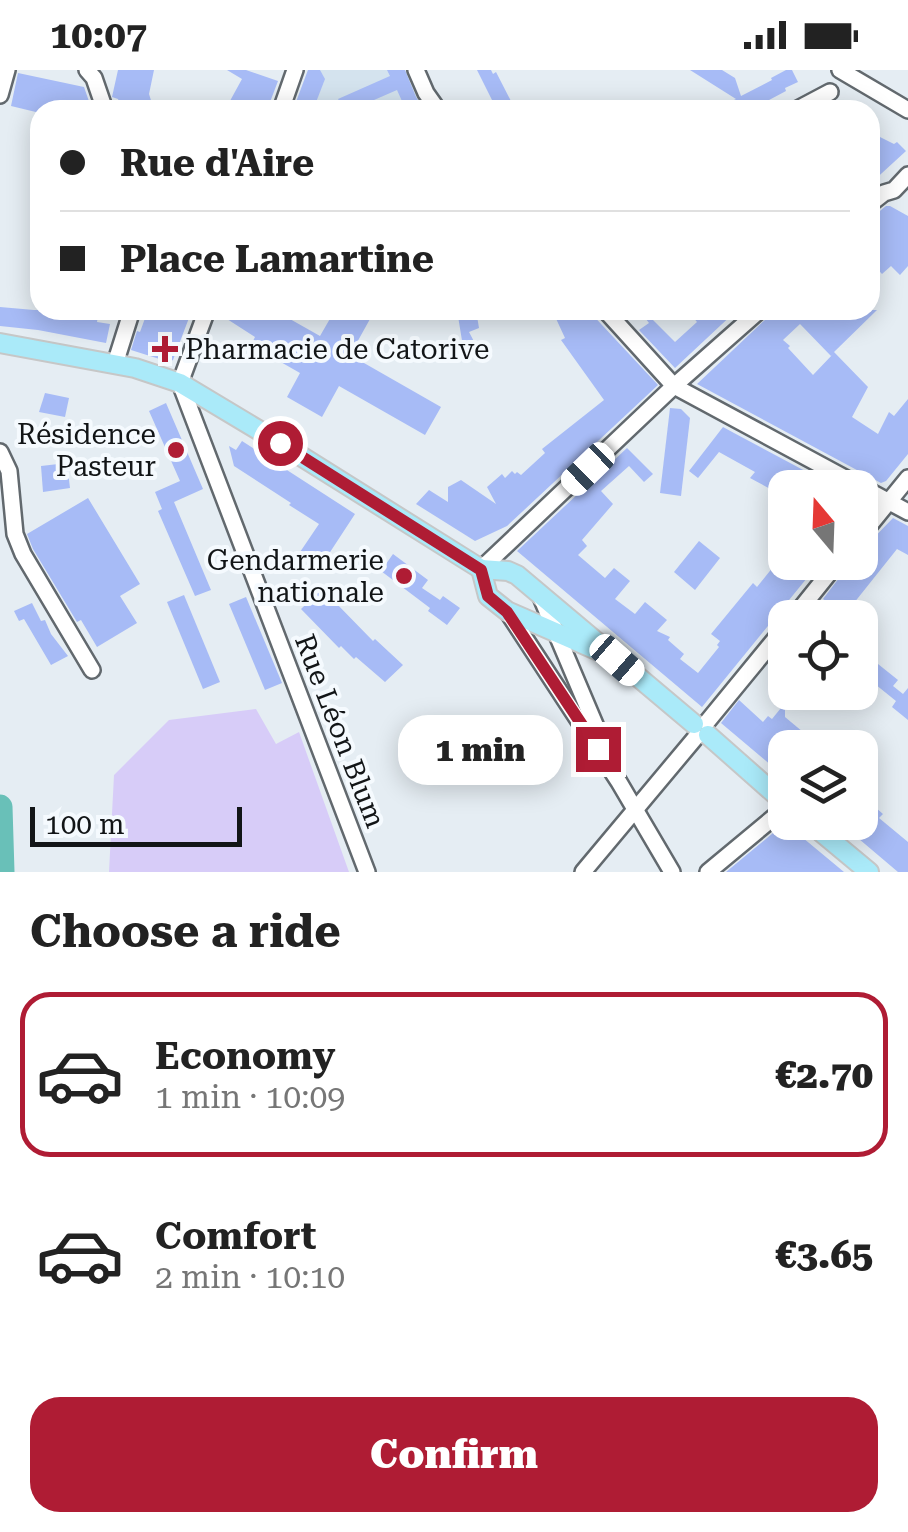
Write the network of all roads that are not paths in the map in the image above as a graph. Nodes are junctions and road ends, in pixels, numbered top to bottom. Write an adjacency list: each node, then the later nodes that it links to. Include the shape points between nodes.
1 (6, 70): 7 (street)
2 (87, 70): 8 (street)
3 (295, 70): 9 (street)
4 (416, 70): 10 (street)
5 (840, 70): 12 (street)
6 (830, 92): 11 (street)
7 (0, 95)
8 (102, 100)
9 (284, 100)
10 (431, 100)
11 (815, 100)
12 (908, 110)
13 (908, 175): 14 (street)
14 (901, 194)
15 (129, 320): 20 (street)
16 (202, 320): 21 (street)
17 (614, 320): 22 (street)
18 (749, 320): 22 (street)
19 (0, 343): 20 (main road)
20 (115, 364): 21 (main road)
21 (180, 383): 28 (main road); 43 (street, Rue Léon Blum)
22 (674, 386): 25 (street); 28 (street)
23 (0, 452): 36 (street, via 23,554)
24 (908, 478): 25 (street)
25 (889, 502): 26 (street); 27 (street)
26 (908, 512)
27 (878, 515)
28 (481, 570): 30 (main road, via 508,570); 32 (main road, via 488,596)
29 (824, 580): 31 (street)
30 (539, 592): 33 (street); 35 (main road)
31 (807, 600)
32 (507, 612): 33 (main road); 38 (street)
33 (556, 634): 35 (main road); 38 (street)
34 (768, 648): 37 (street)
35 (614, 657): 37 (main road)
36 (92, 670)
37 (701, 730): 39 (main road); 40 (street)
38 (619, 782): 40 (street)
39 (768, 790)
40 (635, 811): 44 (street); 45 (street)
41 (768, 820): 46 (street)
42 (831, 840): 47 (main road)
43 (367, 872)
44 (583, 872)
45 (672, 872)
46 (708, 872)
47 (869, 872)

